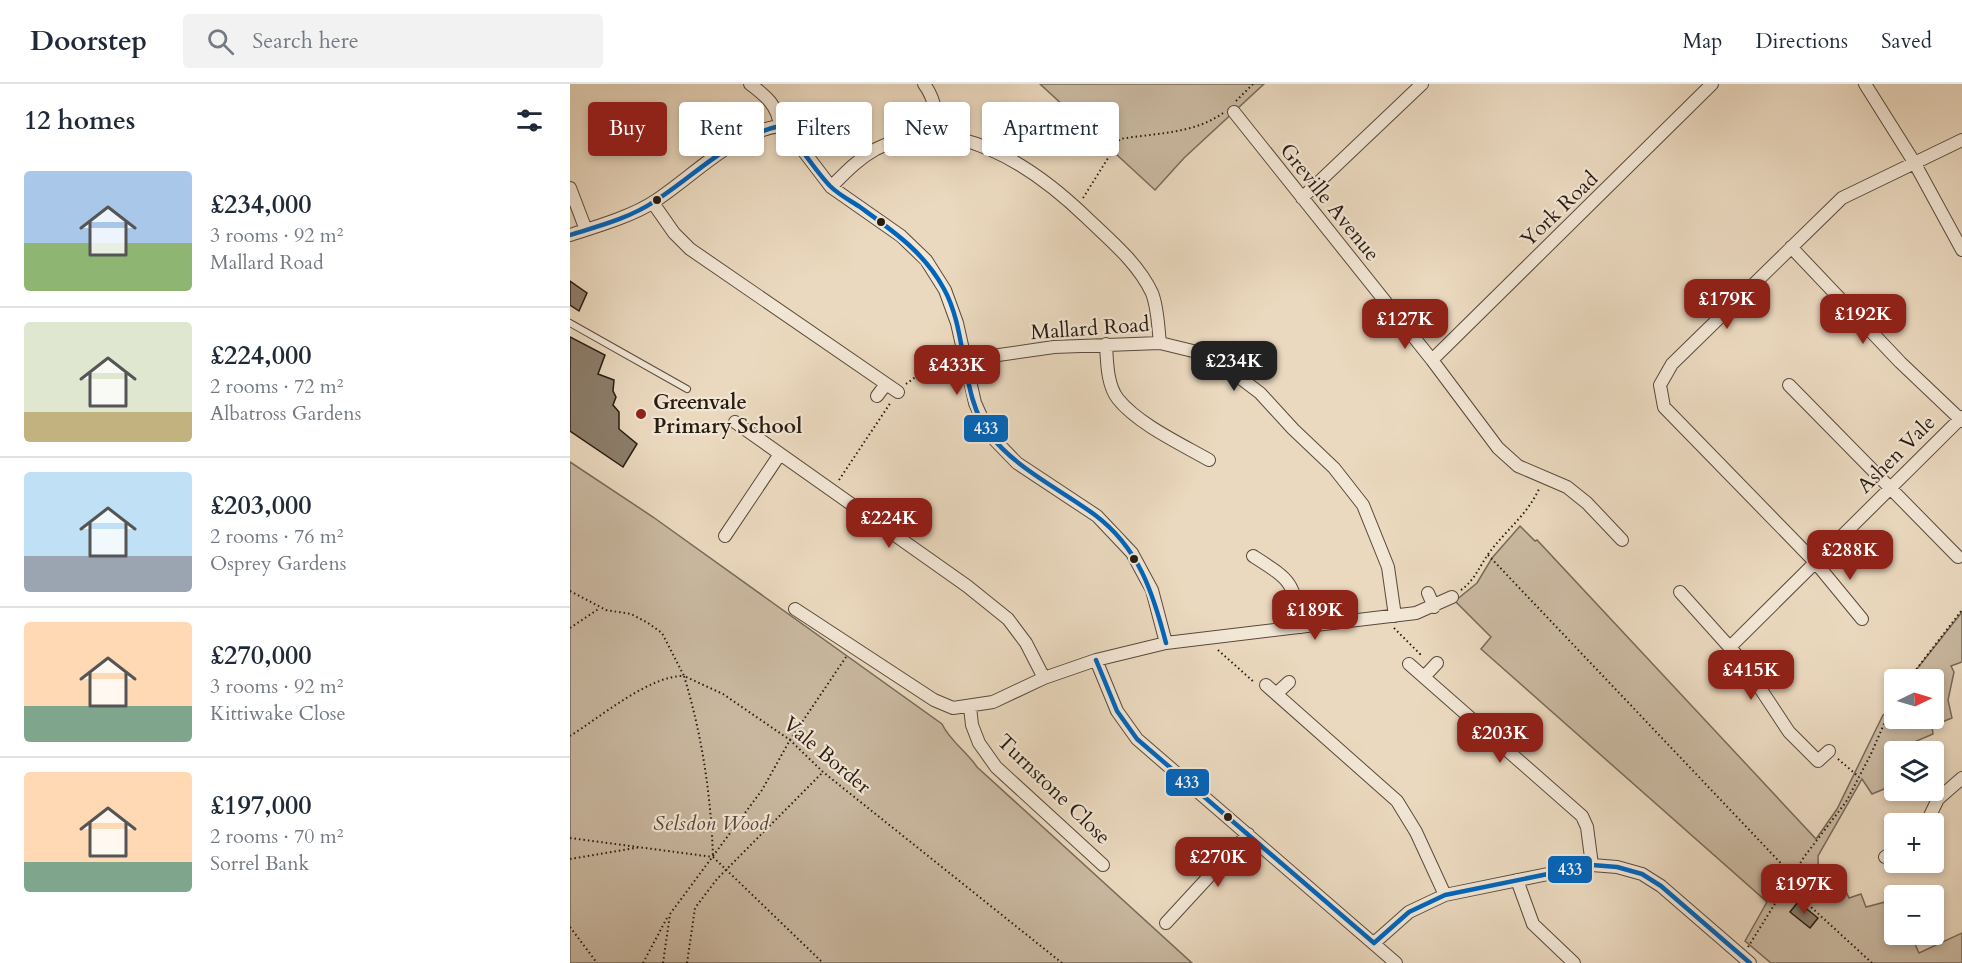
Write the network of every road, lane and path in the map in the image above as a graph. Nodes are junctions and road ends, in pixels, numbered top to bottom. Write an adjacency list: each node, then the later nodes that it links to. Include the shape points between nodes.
1 (750, 84): 8 (street, via 768,98)
2 (924, 84): 7 (street)
3 (1253, 84): 20 (path, via 1212,121 1120,139)
4 (1422, 84): 18 (street)
5 (1712, 84): 29 (street, York Road)
6 (1865, 84): 15 (street)
7 (933, 102)
8 (776, 111)
9 (1234, 112): 18 (street, Greville Avenue)
10 (776, 127): 19 (street, via 723,151)
11 (1962, 140): 15 (street)
12 (970, 144): 20 (street, via 1008,156)
13 (884, 146): 16 (street, via 854,164)
14 (807, 156): 16 (street)
15 (1914, 162): 23 (street, via 1842,198); 24 (street)
16 (831, 187): 28 (street, via 901,236 926,260 945,290)
17 (570, 188): 21 (street)
18 (1302, 198): 29 (street, Greville Avenue)
19 (653, 203): 21 (street); 30 (street, via 690,249)
20 (1076, 208): 26 (street, via 1117,246 1152,294)
21 (586, 230): 22 (street)
22 (570, 235)
23 (1791, 247): 35 (street); 47 (street, via 1672,364 1660,385 1664,407)
24 (1962, 250)
25 (570, 323): 32 (lane)
26 (1160, 343): 27 (street, Mallard Road); 56 (street, Mallard Road, via 1197,352 1227,368 1260,393 1334,468 1363,505 1378,536 1388,567)
27 (1106, 344): 28 (street, Mallard Road, via 1054,346); 38 (street, via 1110,382 1117,398 1135,415)
28 (964, 360): 33 (path, via 925,370); 62 (street, via 975,403 989,434 1017,463 1097,516 1132,553 1152,590)
29 (1432, 360): 39 (street, Greville Avenue, via 1498,448 1518,466)
30 (886, 384): 33 (street); 34 (street)
31 (1789, 385): 40 (street)
32 (687, 389)
33 (898, 392): 41 (path)
34 (877, 396)
35 (1961, 419): 40 (street, Ashen Vale)
36 (735, 422): 37 (street)
37 (780, 454): 41 (street); 42 (street)
38 (1209, 460)
39 (1543, 478): 43 (street, Greville Avenue, via 1567,487 1587,502); 44 (path, via 1531,506)
40 (1891, 487): 46 (street); 47 (street, Ashen Vale)
41 (832, 490): 71 (street, via 1008,619)
42 (725, 537)
43 (1622, 540)
44 (1488, 555): 51 (path, via 1473,581); 92 (path)
45 (1253, 556): 59 (street, via 1267,558 1285,577 1296,596)
46 (1958, 557)
47 (1816, 562): 58 (street); 64 (street, Ashen Vale)
48 (570, 591): 52 (path)
49 (1680, 592): 64 (street)
50 (1428, 593): 53 (street)
51 (1452, 597): 53 (street)
52 (601, 607): 60 (path); 69 (path, via 631,614 662,633)
53 (1434, 607): 56 (street)
54 (795, 609): 63 (street)
55 (1962, 610): 68 (path)
56 (1395, 616): 57 (street)
57 (1382, 617): 59 (street); 67 (path, via 1420,654)
58 (1862, 619)
59 (1301, 627): 61 (street)
60 (570, 628)
61 (1212, 636): 62 (street); 73 (path, via 1219,651 1261,689)
62 (1166, 643): 65 (street)
63 (853, 647): 75 (street, via 934,700 952,708); 78 (path)
64 (1730, 647): 79 (street, via 1789,732 1818,761)
65 (1096, 660): 71 (street); 84 (street, via 1117,711 1137,739)
66 (1437, 663): 70 (street)
67 (1409, 664): 70 (street)
68 (1916, 669)
69 (684, 676): 77 (path, via 671,676 652,684); 78 (path, Vale Border, via 723,694); 87 (path, via 703,752)
70 (1424, 677): 90 (street, via 1582,816)
71 (1044, 678): 75 (street, via 993,702)
72 (1289, 682): 74 (street)
73 (1266, 685): 74 (street)
74 (1276, 694): 95 (street, via 1397,801)
75 (970, 707): 89 (street, Turnstone Close, via 979,743 996,767)
76 (1884, 723): 81 (path)
77 (570, 736)
78 (790, 740): 80 (path, Vale Border); 87 (path, via 762,790)
79 (1829, 751): 81 (path)
80 (823, 772): 91 (path); 106 (path, Vale Border)
81 (1860, 777): 92 (path)
82 (1962, 778): 83 (street, via 1938,799)
83 (1931, 813)
84 (1248, 834): 97 (street); 99 (street)
85 (570, 838): 86 (path)
86 (644, 846): 87 (path); 88 (path)
87 (713, 857): 91 (path); 96 (path)
88 (570, 859)
89 (1103, 865)
90 (1592, 865): 93 (street); 100 (street, via 1642,874)
91 (726, 870): 104 (path, via 695,908); 105 (path)
92 (1793, 876): 94 (path)
93 (1517, 880): 95 (street); 108 (street, via 1533,924)
94 (1788, 885): 100 (path); 109 (path)
95 (1445, 895): 99 (street, via 1408,912)
96 (670, 914): 102 (path); 103 (path)
97 (1166, 923)
98 (570, 927): 101 (path)
99 (1374, 943): 107 (street)
100 (1746, 959)
101 (597, 963)
102 (643, 963)
103 (663, 963)
104 (687, 963)
105 (823, 963)
106 (1062, 963)
107 (1396, 963)
108 (1574, 963)
109 (1872, 963)

